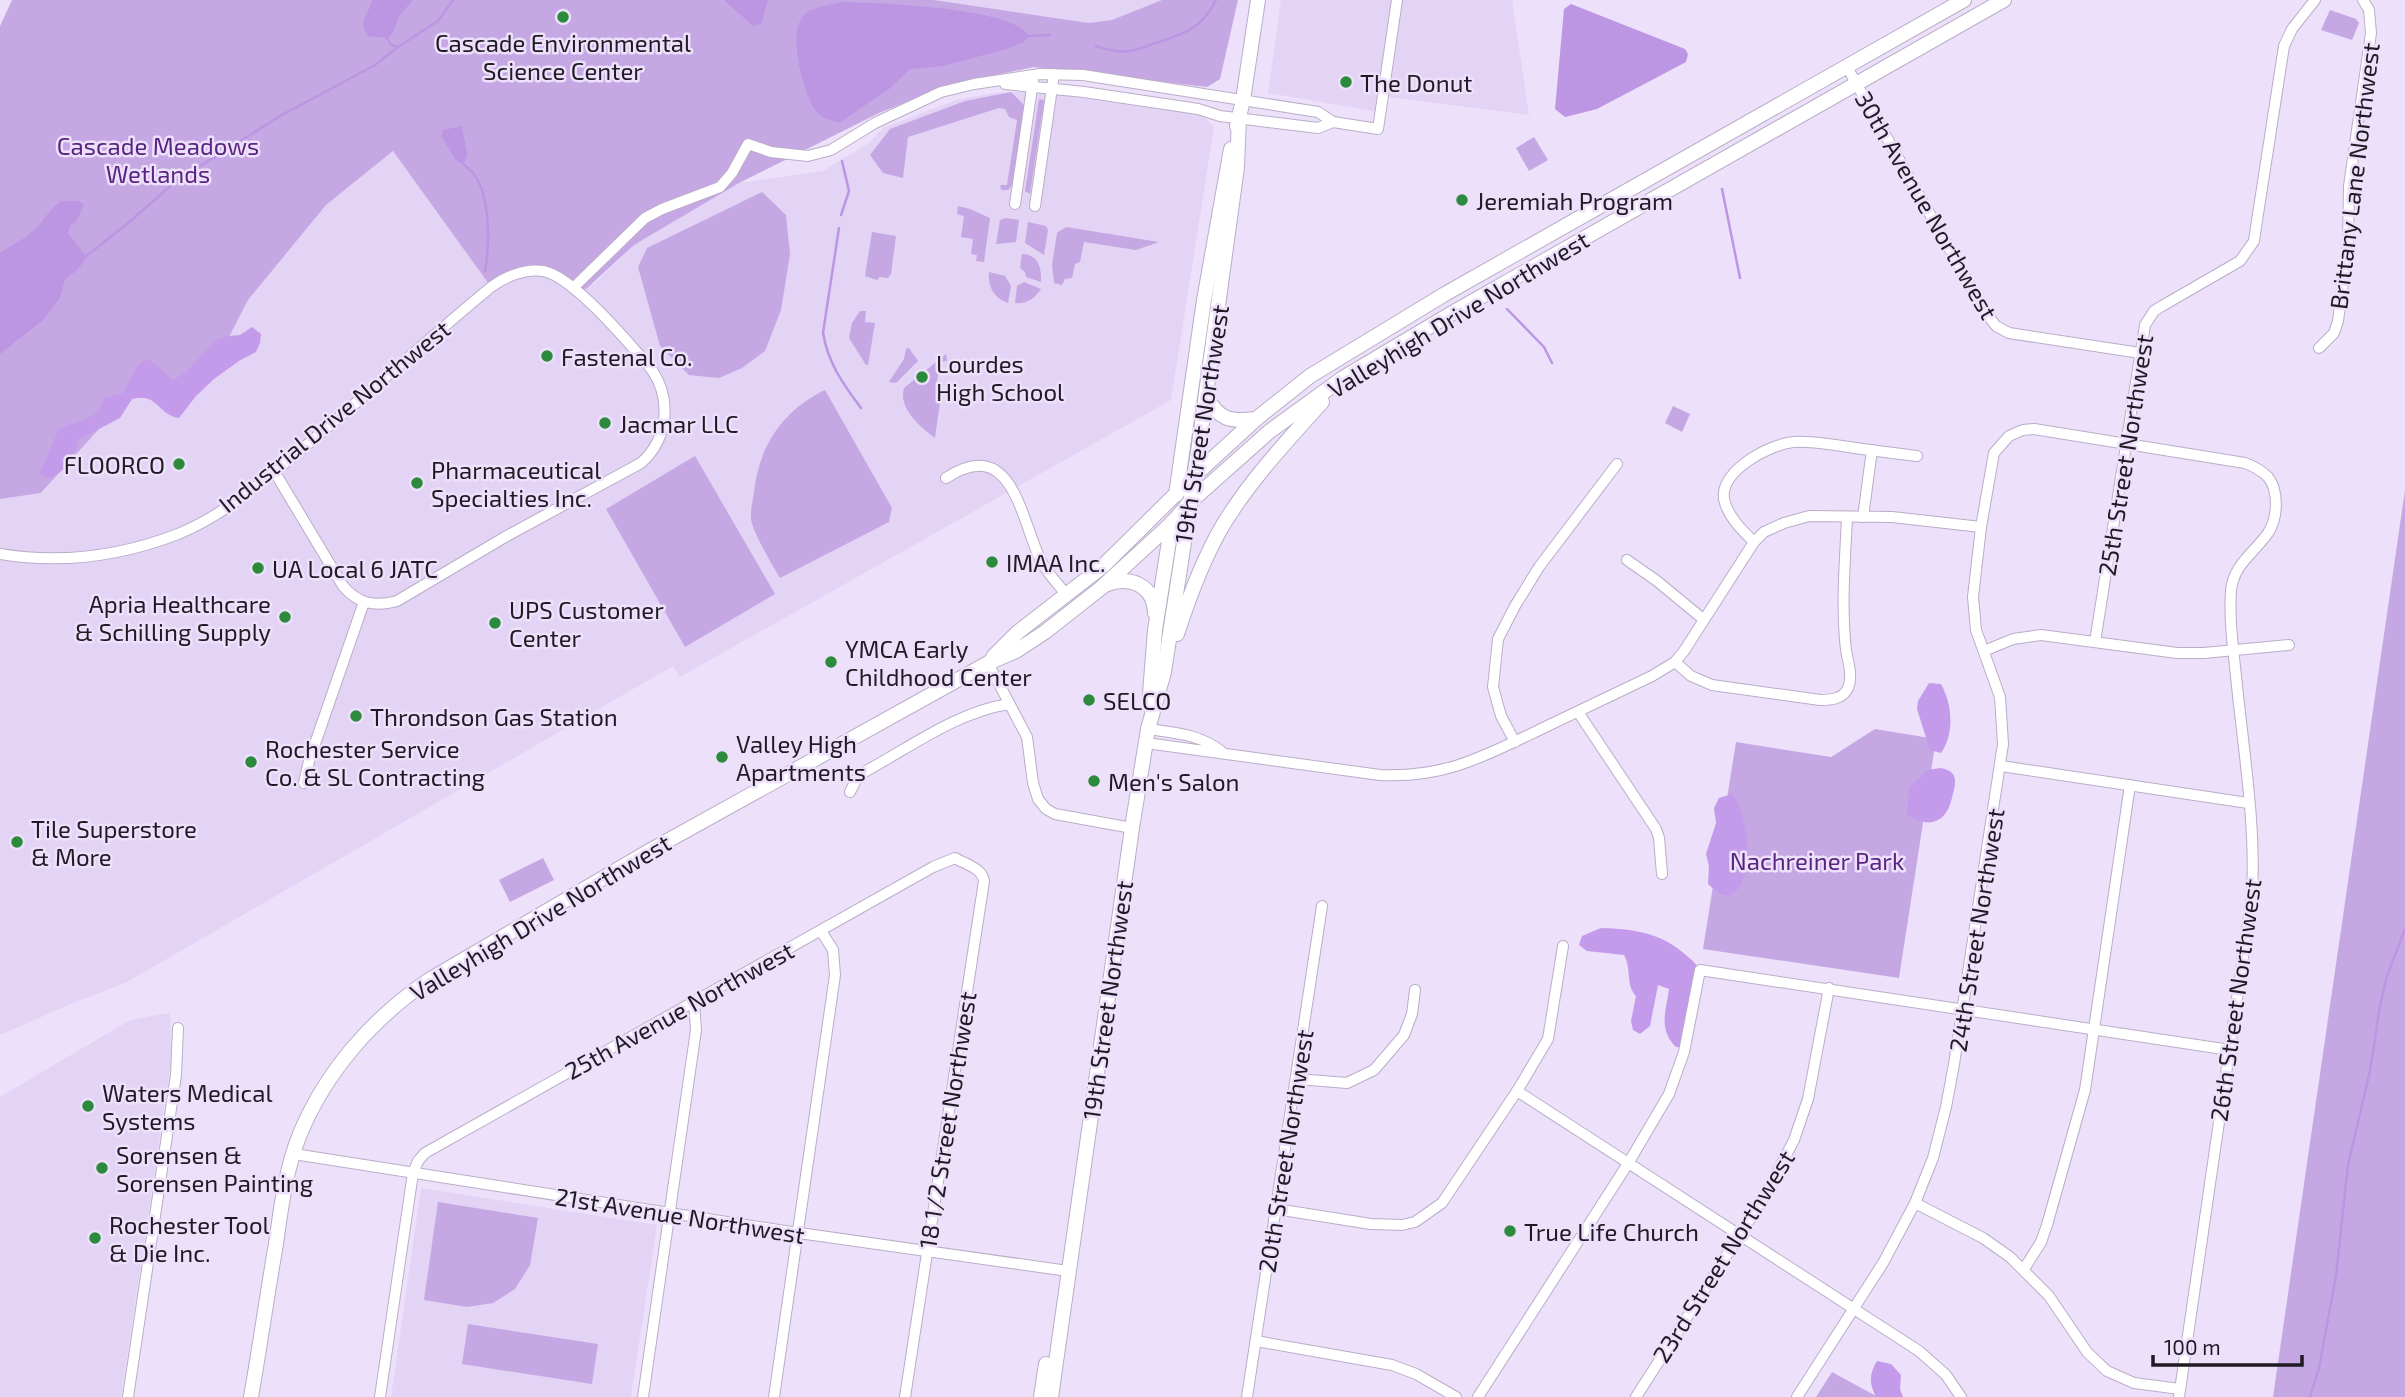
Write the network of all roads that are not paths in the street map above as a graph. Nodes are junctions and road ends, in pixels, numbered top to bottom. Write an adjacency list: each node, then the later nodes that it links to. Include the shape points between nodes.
1 (1258, 0): 12 (main road, 19th Street Northwest)
2 (1397, 0): 14 (street, via 1378,129)
3 (1964, 0): 7 (main road, Valleyhigh Drive Northwest)
4 (2004, 0): 10 (main road, Valleyhigh Drive Northwest)
5 (2315, 0): 19 (street, 25th Street Northwest, via 2284,46 2250,248 2234,265 2154,311 2145,325)
6 (2362, 0): 18 (street, Brittany Lane Northwest, via 2369,10 2371,33 2349,186 2347,261 2337,321)
7 (1847, 67): 10 (street, 30th Avenue Northwest); 22 (main road, Valleyhigh Drive Northwest, via 1368,339 1310,376)
8 (1054, 74): 9 (street); 11 (street); 12 (street)
9 (1033, 80): 11 (street); 15 (street); 17 (street, via 974,84 931,97 831,150 808,156 748,144 720,187 645,218)
10 (1857, 84): 19 (street, 30th Avenue Northwest, via 1996,326 2017,335); 20 (main road, Valleyhigh Drive Northwest)
11 (1053, 90): 13 (street); 16 (street)
12 (1243, 100): 13 (main road, 19th Street Northwest); 14 (street, via 1318,112)
13 (1239, 117): 14 (street, via 1318,128); 21 (main road, 19th Street Northwest, via 1237,166); 30 (main road, 19th Street Northwest, via 1224,181)
14 (1333, 122)
15 (1015, 204)
16 (1035, 206)
17 (573, 288): 27 (street, Industrial Drive Northwest, via 542,271 503,279); 41 (street, Industrial Drive Northwest, via 652,370 662,391 664,417 655,448 641,463 397,601 381,605)
18 (2319, 348)
19 (2140, 353): 23 (street, 25th Street Northwest)
20 (1343, 379): 31 (main road, Valleyhigh Drive Northwest, via 1270,431); 50 (main road, via 1276,452 1223,526 1191,591)
21 (1206, 396): 22 (main road, via 1217,413 1228,419); 28 (main road, 19th Street Northwest)
22 (1256, 419): 28 (main road, Valleyhigh Drive Northwest)
23 (2126, 444): 35 (street, 24th Street Northwest, via 2034,429 2009,436 1992,458); 44 (street, 25th Street Northwest); 47 (street, 26th Street Northwest, via 2245,463 2269,478 2274,489 2273,522 2234,576)
24 (1872, 450): 25 (street); 33 (street); 36 (street, via 1794,442 1772,447 1738,468 1726,484 1724,502)
25 (1917, 456)
26 (1617, 464): 54 (street, via 1539,567 1498,639 1493,687)
27 (274, 471): 37 (street, Industrial Drive Northwest, via 210,517 179,533 134,547 63,559); 41 (street, via 343,586)
28 (1195, 475): 30 (main road, Valleyhigh Drive Northwest); 31 (main road, 19th Street Northwest)
29 (946, 478): 40 (street, via 977,465 1004,477 1027,518 1040,560)
30 (1176, 495): 34 (main road, 19th Street Northwest); 40 (main road, Valleyhigh Drive Northwest, via 1102,567)
31 (1189, 503): 34 (main road, Valleyhigh Drive Northwest); 50 (main road, 19th Street Northwest)
32 (1847, 517): 33 (street); 36 (street, via 1797,518); 48 (street, via 1843,618 1850,670 1843,695 1820,700 1712,685)
33 (1863, 517): 35 (street)
34 (1172, 523): 39 (main road, Valleyhigh Drive Northwest); 43 (main road, 19th Street Northwest)
35 (1981, 527): 46 (street, 24th Street Northwest, via 1973,608)
36 (1754, 542): 42 (street)
37 (0, 554)
38 (1627, 560): 42 (street)
39 (1101, 588): 43 (main road, via 1124,581 1143,586 1154,601); 49 (main road, Valleyhigh Drive Northwest, via 1045,632)
40 (1066, 594): 49 (main road, Valleyhigh Drive Northwest, via 1017,632)
41 (364, 602): 56 (street)
42 (1703, 619): 48 (street)
43 (1155, 630): 53 (main road, 19th Street Northwest)
44 (2095, 642): 46 (street, via 2035,635); 47 (street, via 2177,653)
45 (2289, 645): 47 (street)
46 (1984, 651): 55 (street, 24th Street Northwest, via 2003,711)
47 (2234, 651): 59 (street, 26th Street Northwest)
48 (1675, 662): 52 (street)
49 (988, 663): 51 (street); 75 (main road, Valleyhigh Drive Northwest, via 651,849 408,995 373,1026 325,1085)
50 (1164, 672): 53 (main road, 19th Street Northwest)
51 (1009, 704): 58 (street, via 964,717 866,771); 60 (street, via 1027,737 1033,783 1046,809)
52 (1578, 712): 54 (street); 62 (street, via 1650,818 1659,838)
53 (1147, 736): 54 (street, via 1191,735 1223,753 1400,776 1471,762); 60 (main road, 19th Street Northwest)
54 (1515, 742)
55 (2001, 766): 57 (street); 69 (street, 24th Street Northwest)
56 (304, 783)
57 (2130, 785): 59 (street); 71 (street)
58 (850, 792)
59 (2248, 803): 72 (street, 26th Street Northwest, via 2252,895)
60 (1132, 828): 85 (main road, 19th Street Northwest)
61 (955, 858): 64 (street, 25th Avenue Northwest); 83 (street, 18 1/2 Street Northwest, via 978,870 984,881)
62 (1662, 874)
63 (1322, 906): 73 (street, 20th Street Northwest)
64 (821, 931): 68 (street, 25th Avenue Northwest); 81 (street, via 832,950 835,975)
65 (1563, 946): 74 (street, via 1548,1039)
66 (1829, 988): 69 (street); 76 (street, via 1700,970 1687,1041 1673,1084); 82 (street, 23rd Street Northwest, via 1802,1118 1778,1173)
67 (1415, 990): 73 (street, via 1404,1035 1374,1070 1348,1083)
68 (694, 1001): 77 (street, 25th Avenue Northwest, via 437,1144 418,1161); 80 (street, via 696,1030)
69 (1963, 1008): 71 (street); 78 (street, 24th Street Northwest, via 1940,1134)
70 (178, 1028): 89 (street, via 176,1075)
71 (2095, 1030): 72 (street); 84 (street, via 2080,1114 2051,1213 2041,1242)
72 (2230, 1050): 88 (street, 26th Street Northwest)
73 (1297, 1079): 79 (street, 20th Street Northwest)
74 (1517, 1091): 76 (street); 79 (street, via 1442,1203 1415,1222 1371,1224)
75 (294, 1154): 77 (street, 21st Avenue Northwest); 90 (main road, Valleyhigh Drive Northwest)
76 (1629, 1162): 82 (street); 99 (street)
77 (413, 1173): 80 (street, 21st Avenue Northwest); 91 (street)
78 (1915, 1203): 84 (street, via 1983,1238); 86 (street, 24th Street Northwest)
79 (1276, 1209): 87 (street, 20th Street Northwest)
80 (670, 1214): 81 (street, 21st Avenue Northwest); 92 (street)
81 (798, 1233): 83 (street, 21st Avenue Northwest); 93 (street)
82 (1740, 1235): 86 (street); 100 (street, 23rd Street Northwest)
83 (927, 1251): 85 (street, 21st Avenue Northwest); 94 (street, 18 1/2 Street Northwest)
84 (2024, 1269): 88 (street, via 2096,1363 2134,1383)
85 (1068, 1271): 95 (main road, 19th Street Northwest); 96 (main road, 19th Street Northwest)
86 (1855, 1309): 101 (street, 24th Street Northwest); 102 (street, via 1928,1358)
87 (1256, 1341): 97 (street, 20th Street Northwest); 98 (street, via 1391,1365)
88 (2180, 1393)
89 (128, 1397)
90 (251, 1397)
91 (380, 1397)
92 (643, 1397)
93 (775, 1397)
94 (905, 1397)
95 (1041, 1397)
96 (1051, 1397)
97 (1247, 1397)
98 (1456, 1397)
99 (1478, 1397)
100 (1636, 1397)
101 (1797, 1397)
102 (1961, 1397)

